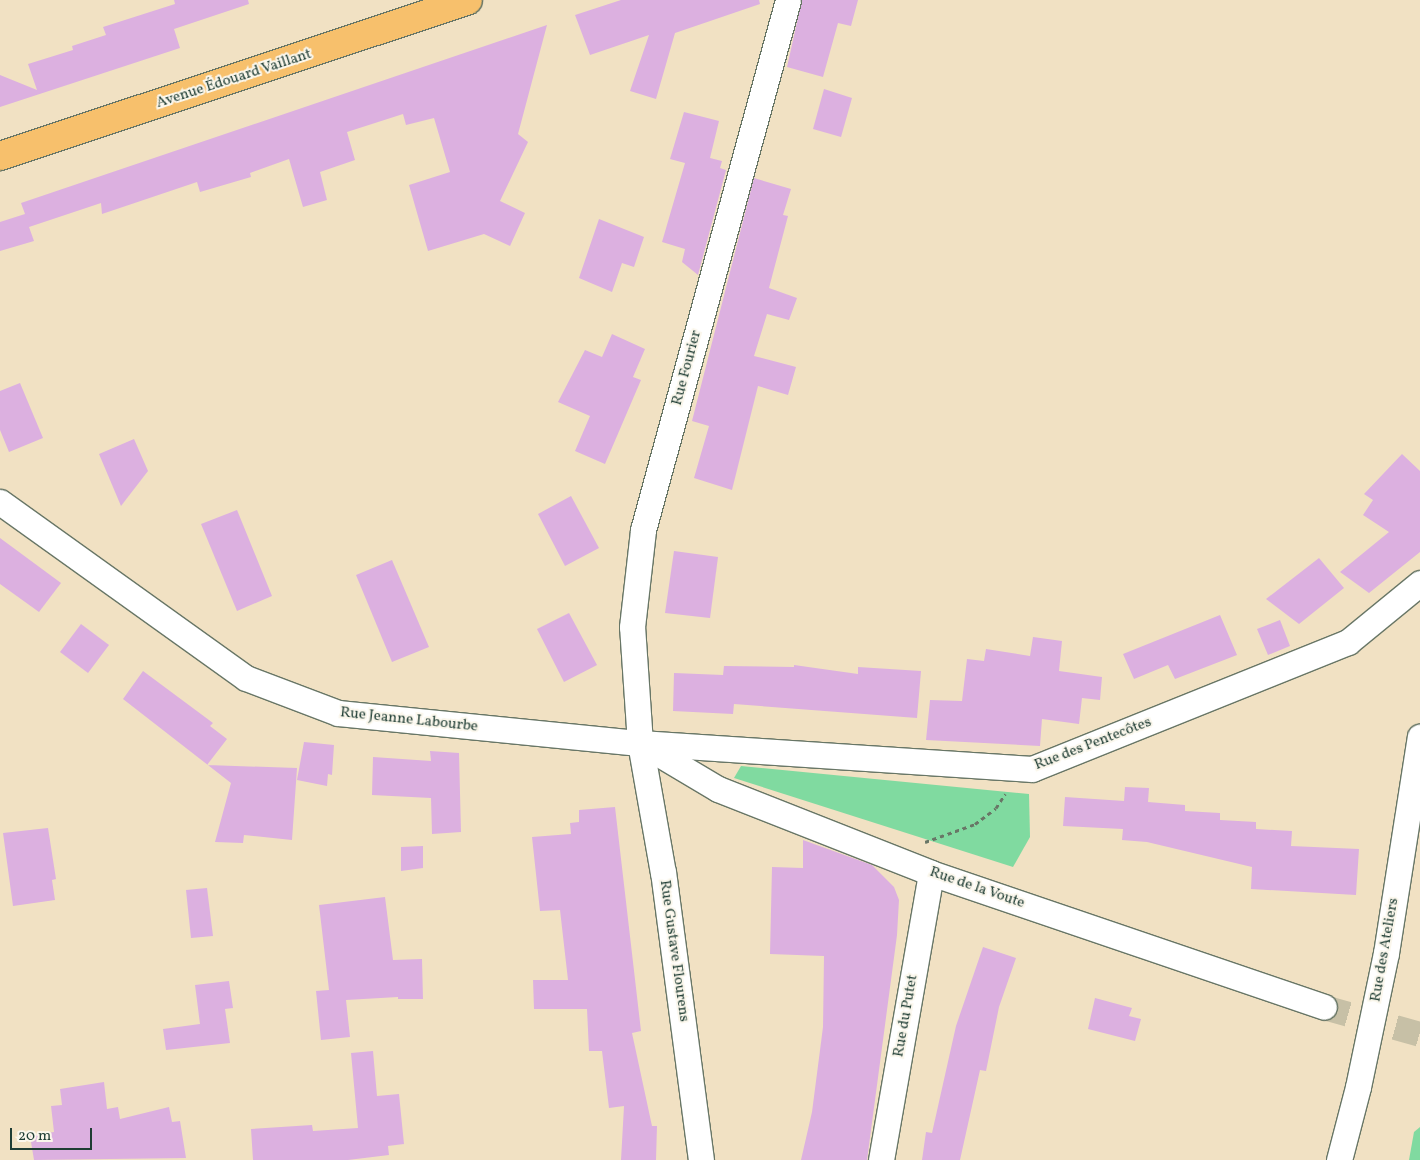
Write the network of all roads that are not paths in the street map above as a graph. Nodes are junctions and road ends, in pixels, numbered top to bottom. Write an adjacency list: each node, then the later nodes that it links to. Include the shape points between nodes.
1 (468, 0): 3 (main road, Avenue Édouard Vaillant)
2 (788, 0): 7 (street, Rue Fourier, via 643,530 632,627)
3 (0, 156)
4 (0, 502): 7 (street, Rue Jeanne Labourbe, via 246,678 338,713)
5 (1420, 583): 7 (street, Rue des Pentecôtes, via 1348,642 1032,769)
6 (1420, 737): 12 (street, Rue des Ateliers, via 1386,952)
7 (640, 743): 8 (street, Rue de la Voute, via 718,789); 10 (street, Rue Gustave Flourens, via 663,873)
8 (921, 869): 9 (street, Rue de la Voute); 11 (street, Rue du Putet)
9 (1324, 1007)
10 (701, 1160)
11 (881, 1160)
12 (1339, 1160)

